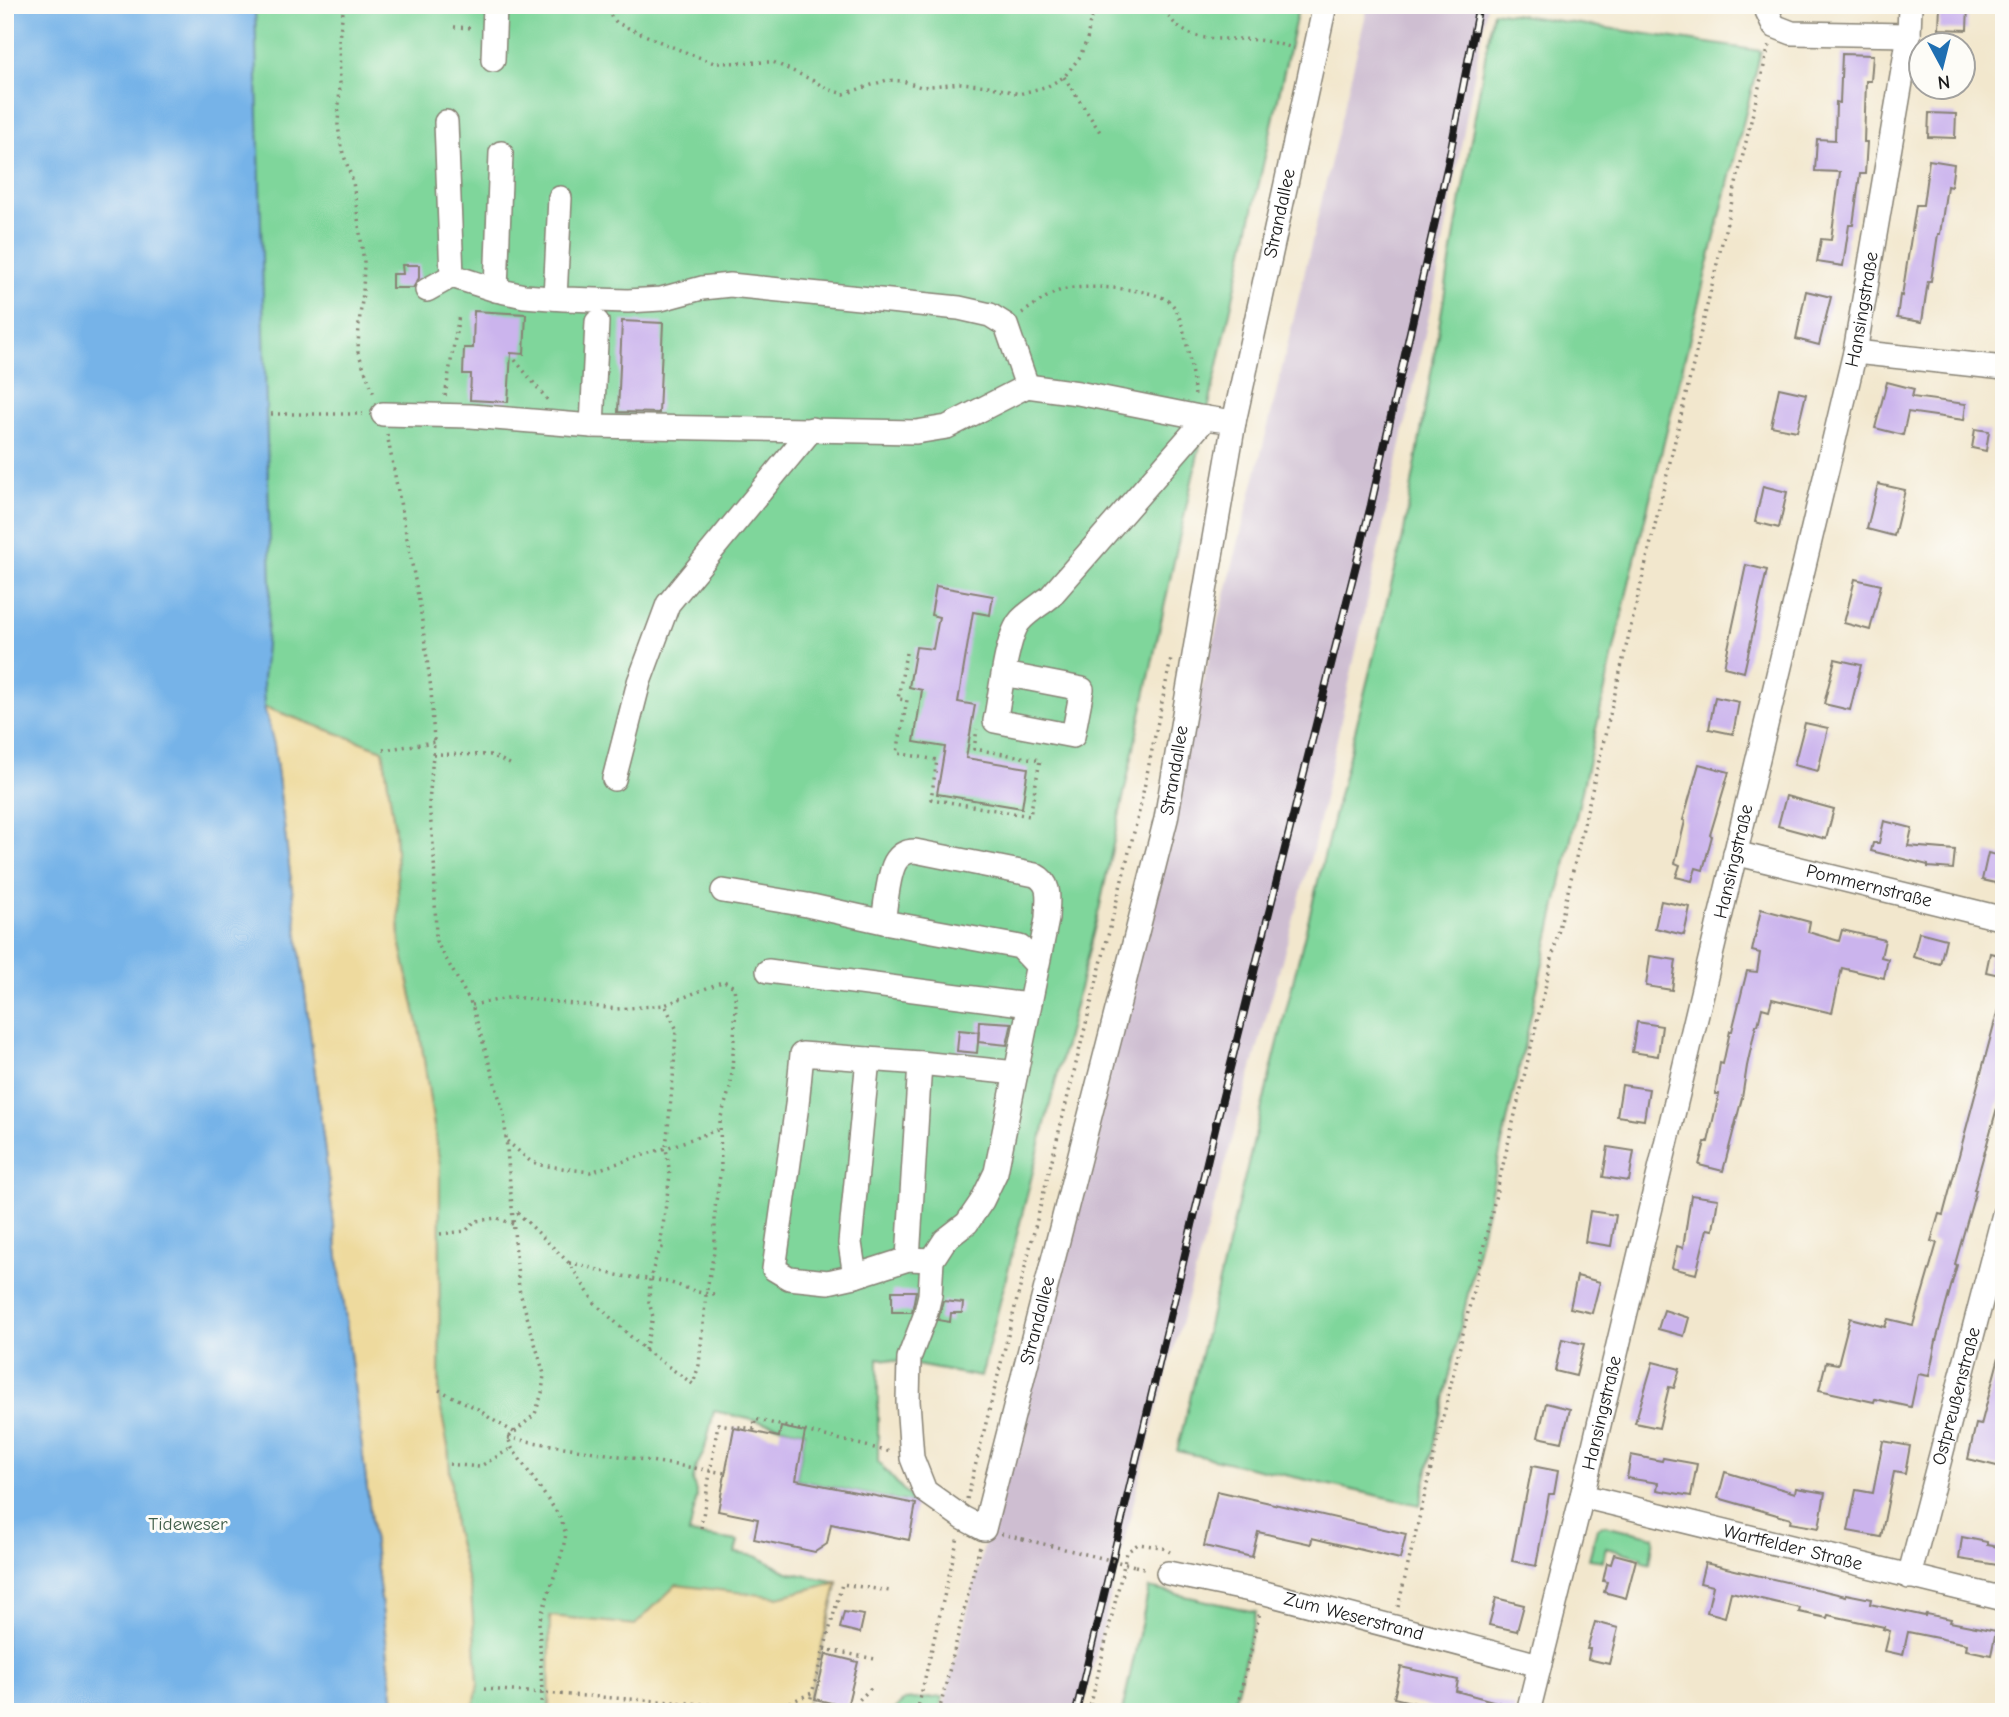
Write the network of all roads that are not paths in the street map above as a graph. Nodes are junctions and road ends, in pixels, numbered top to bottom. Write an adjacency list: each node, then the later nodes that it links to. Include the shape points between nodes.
1 (495, 5): 8 (street)
2 (1325, 5): 22 (street, Strandallee)
3 (1910, 5): 5 (street, Hansingstraße)
4 (1771, 16): 6 (street, via 1792,33)
5 (1909, 32)
6 (1908, 34)
7 (1908, 40): 17 (street, Hansingstraße)
8 (493, 60)
9 (446, 122): 12 (street)
10 (501, 153): 14 (street)
11 (560, 198): 15 (street)
12 (452, 276): 13 (street); 14 (street)
13 (427, 290)
14 (496, 290): 15 (street)
15 (555, 298): 19 (street, via 661,299 730,285 959,308 990,315 1006,325)
16 (597, 322): 23 (street)
17 (1855, 352): 18 (street); 27 (street, Hansingstraße)
18 (2004, 368)
19 (1027, 386): 21 (street); 24 (street, via 947,428 916,432)
20 (383, 414): 23 (street)
21 (1202, 418): 22 (street); 25 (street, via 1050,597 1019,621 1011,636)
22 (1234, 422): 39 (street, Strandallee, via 1166,819 984,1529 925,1491 912,1458 909,1357 930,1295)
23 (592, 426): 24 (street)
24 (812, 429): 26 (street, via 668,604 639,682)
25 (1004, 674)
26 (614, 779)
27 (1735, 853): 29 (street, Pommernstraße); 41 (street, Hansingstraße)
28 (723, 891): 30 (street)
29 (2004, 919)
30 (884, 922): 31 (street, via 1020,947); 31 (street, via 891,866 903,853 921,852 1035,875 1047,889 1047,919)
31 (1037, 965): 33 (street)
32 (768, 971): 33 (street)
33 (1028, 1005): 36 (street)
34 (868, 1059): 35 (street); 40 (street, via 850,1244); 40 (street, via 802,1054 774,1269 789,1278 828,1282)
35 (920, 1063): 36 (street); 38 (street)
36 (1016, 1073): 39 (street, via 996,1172 967,1223 945,1240)
37 (2004, 1214): 43 (street, Ostpreußenstraße)
38 (908, 1259): 39 (street); 40 (street)
39 (932, 1260)
40 (855, 1276)
41 (1582, 1496): 43 (street, Wartfelder Straße); 45 (street, Hansingstraße)
42 (1174, 1574): 45 (street, Zum Weserstrand, via 1265,1592)
43 (1909, 1577): 44 (street, Wartfelder Straße)
44 (2004, 1600)
45 (1539, 1665): 46 (street, Hansingstraße)
46 (1528, 1712)

